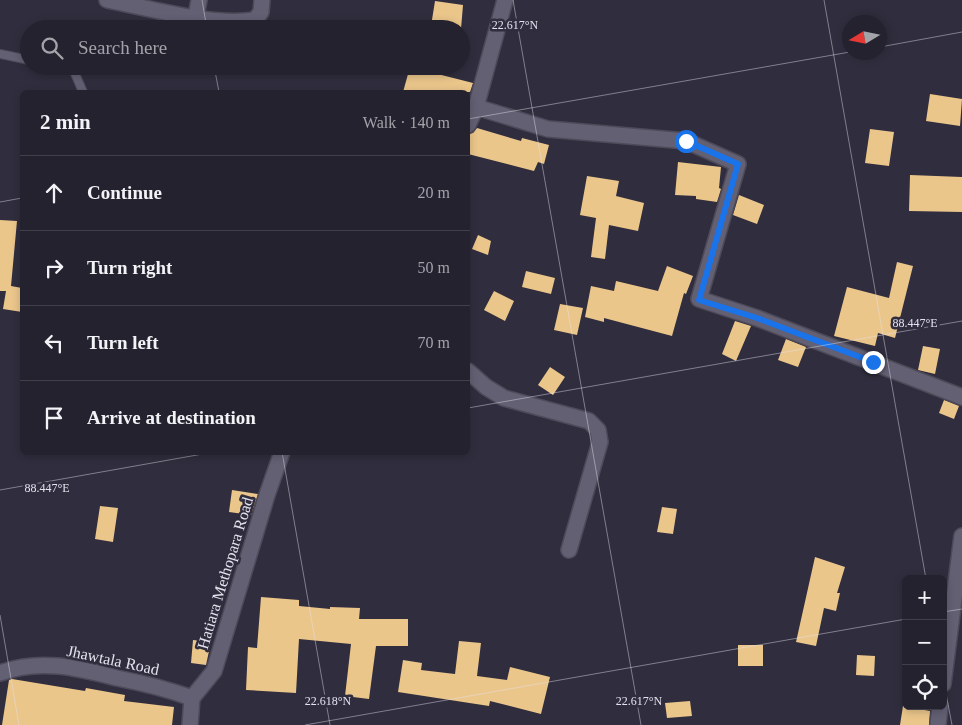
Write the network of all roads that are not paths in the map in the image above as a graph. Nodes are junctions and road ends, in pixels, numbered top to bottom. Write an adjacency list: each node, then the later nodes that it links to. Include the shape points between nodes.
1 (107, 0): 5 (street)
2 (199, 0): 5 (street)
3 (262, 0): 7 (street, via 261,12)
4 (505, 0): 12 (street)
5 (196, 18): 6 (street)
6 (220, 20)
7 (255, 20)
8 (0, 54): 9 (lane)
9 (20, 58)
10 (76, 75): 11 (lane)
11 (82, 90)
12 (476, 107): 13 (street); 15 (street, via 548,129 686,141 738,164 699,300 757,318)
13 (470, 120)
14 (470, 373): 18 (street, via 504,398 589,421 598,430 600,442)
15 (962, 397)
16 (281, 455): 21 (street, Hatiara Methopara Road, via 214,671)
17 (962, 536): 19 (street)
18 (569, 550)
19 (945, 665)
20 (0, 673): 21 (street, Jhawtala Road, via 36,665 64,665)
21 (192, 698): 23 (street)
22 (940, 710): 24 (street)
23 (190, 725)
24 (938, 725)

